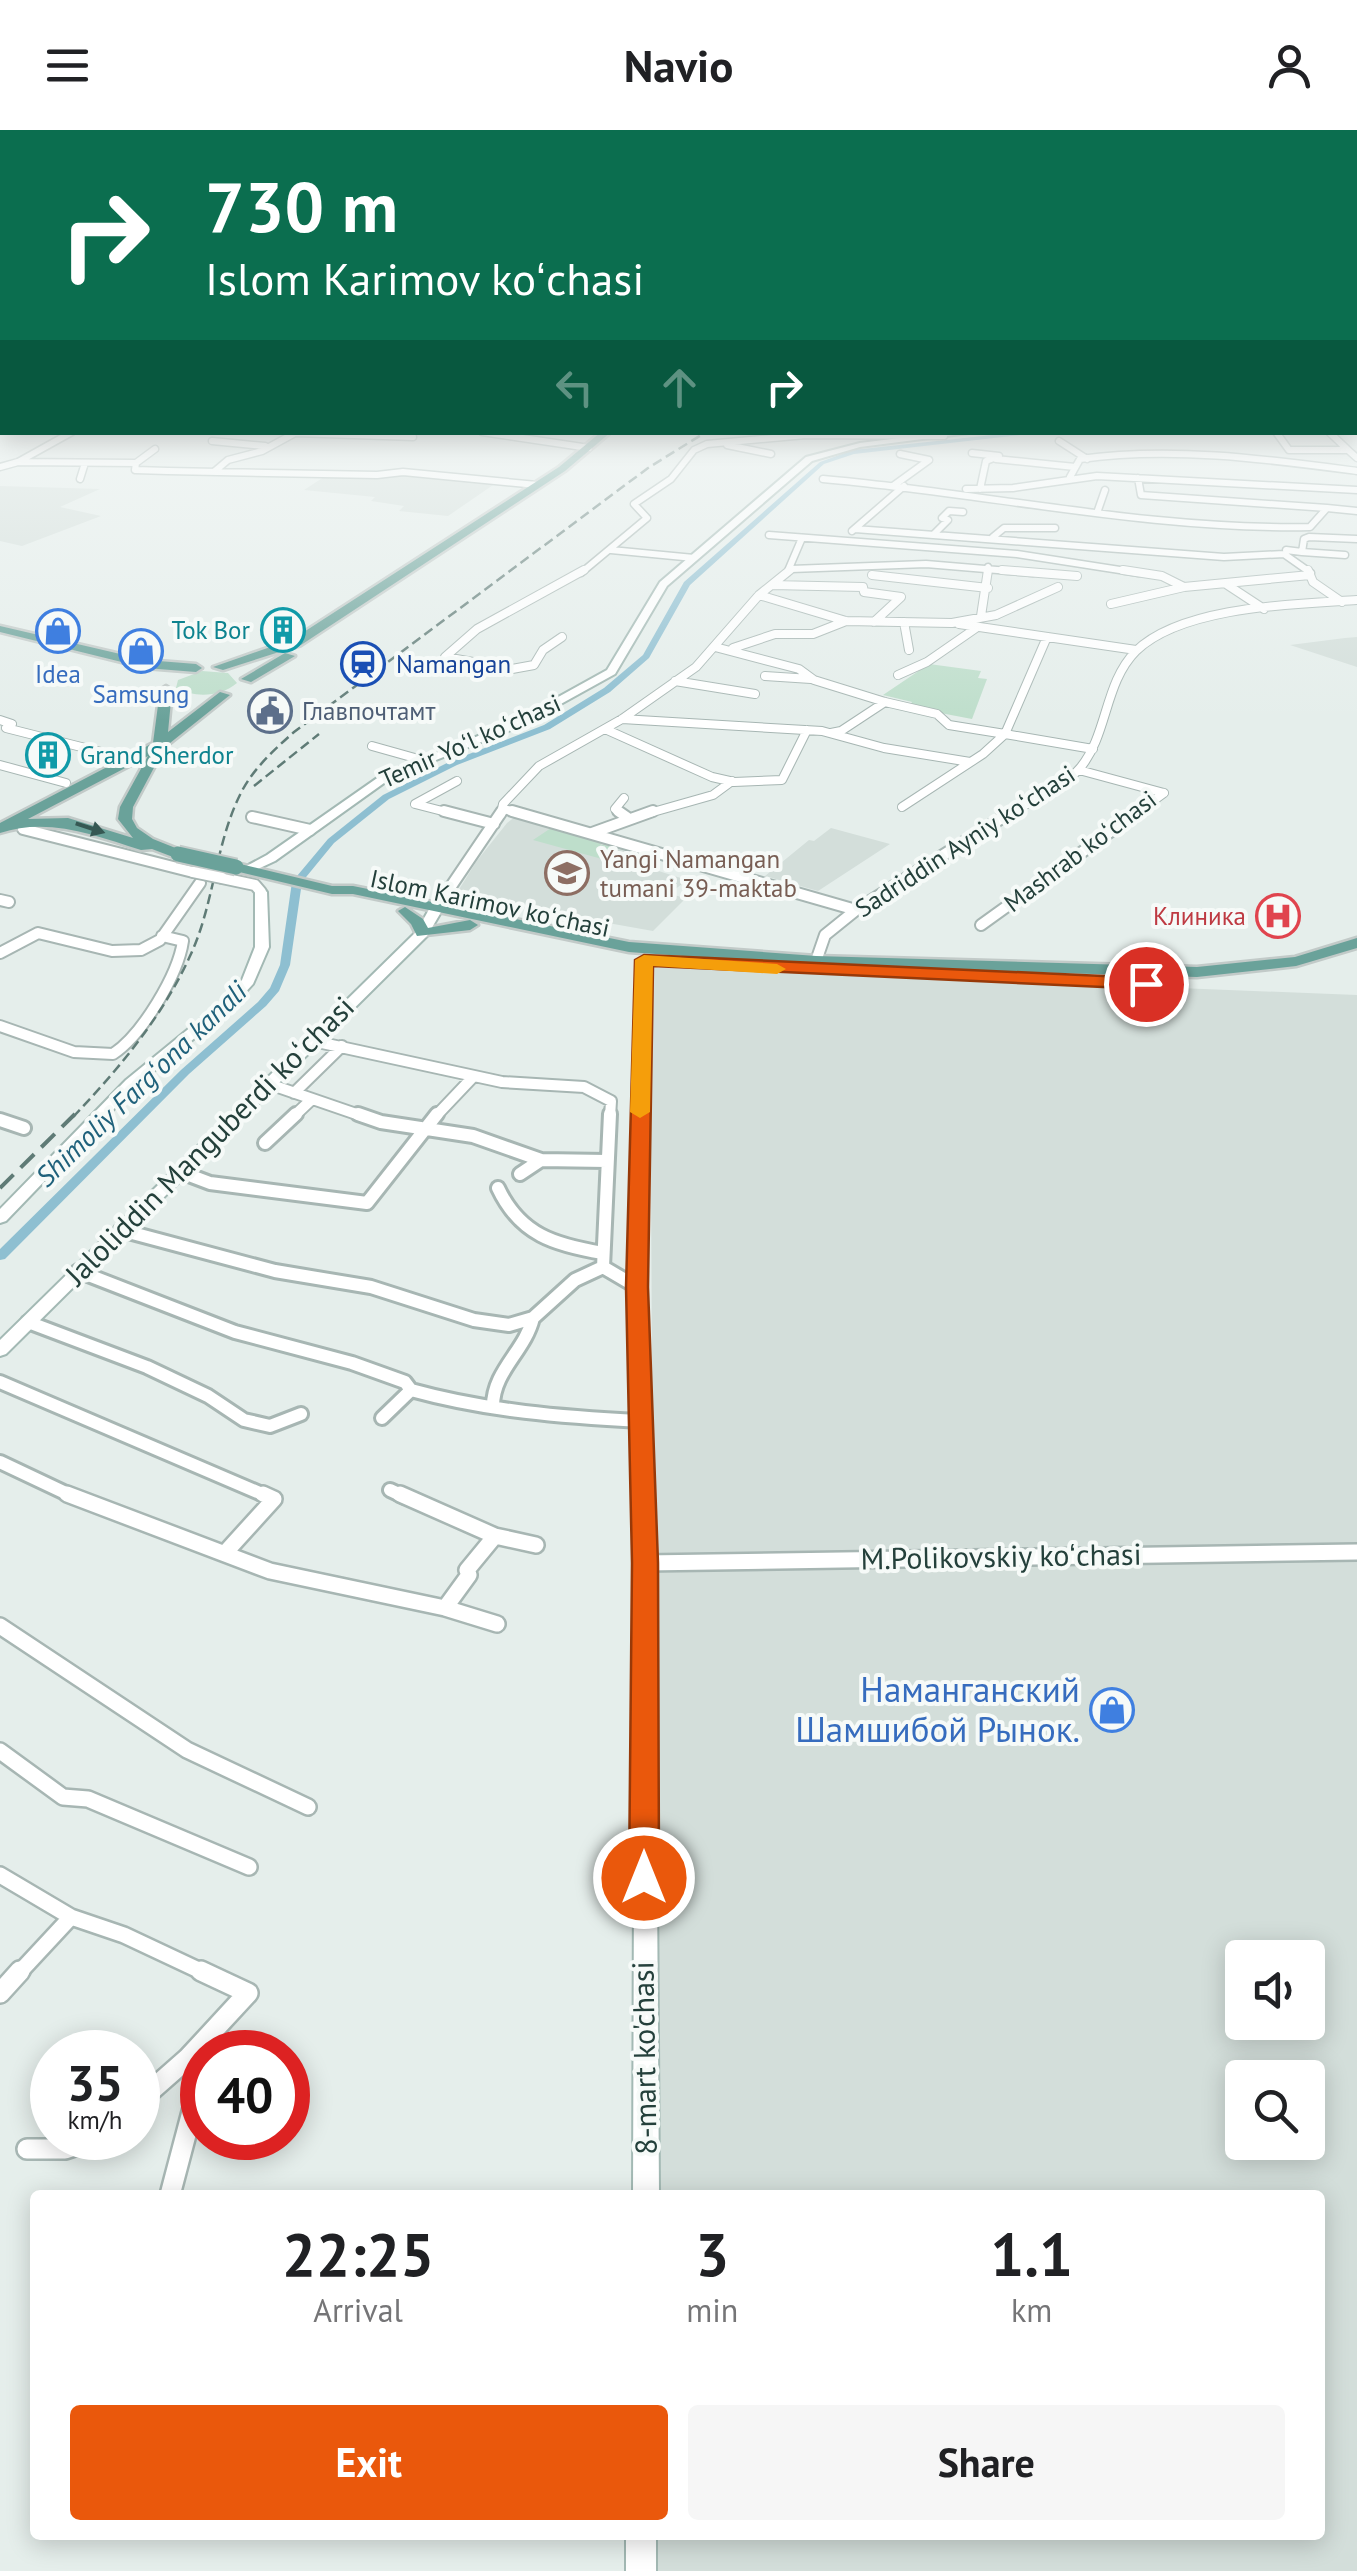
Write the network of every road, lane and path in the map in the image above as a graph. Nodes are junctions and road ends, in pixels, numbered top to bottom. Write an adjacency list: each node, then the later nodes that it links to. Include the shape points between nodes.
1 (526, 493): 17 (main road)
2 (530, 493): 17 (main road)
3 (651, 493): 22 (street, via 634,504 648,518)
4 (771, 493): 26 (street, Temir Yoʻl koʻchasi)
5 (896, 493): 14 (street)
6 (958, 493): 12 (street)
7 (1104, 493): 12 (street)
8 (1141, 493): 9 (street)
9 (1327, 508): 10 (street); 12 (street, via 1315,526 1280,529)
10 (1357, 511)
11 (963, 512): 15 (street, via 948,510)
12 (1097, 513)
13 (1055, 528): 18 (street, via 1004,528)
14 (855, 529): 15 (street); 21 (street)
15 (936, 533): 18 (street)
16 (769, 534): 19 (street)
17 (465, 537): 55 (main road, via 297,642); 59 (main road, via 312,643)
18 (994, 537): 24 (street, via 1224,557)
19 (802, 538): 21 (street); 29 (street)
20 (1357, 539): 23 (street, via 1308,537)
21 (837, 541): 35 (street, via 1028,556 1162,576)
22 (611, 550): 26 (street); 49 (street, via 490,619 444,657 512,669 534,665)
23 (1302, 552): 24 (street); 25 (street)
24 (1288, 553): 30 (street)
25 (1345, 555)
26 (694, 558): 76 (street, Temir Yoʻl koʻchasi, via 663,584 611,672 518,724)
27 (988, 567): 28 (street); 31 (street); 36 (street)
28 (871, 568): 29 (street); 36 (street, via 872,575)
29 (791, 569): 33 (street)
30 (1310, 575): 32 (street); 39 (street)
31 (1077, 576)
32 (1224, 583): 35 (street); 41 (street)
33 (772, 585): 37 (street); 44 (street, via 847,585 900,597)
34 (1058, 587): 42 (street)
35 (1184, 587): 40 (street)
36 (988, 588): 42 (street)
37 (759, 595): 43 (street); 51 (street)
38 (1357, 600): 39 (street)
39 (1342, 602): 41 (street)
40 (1111, 604)
41 (1264, 609): 54 (street, via 1188,624)
42 (981, 616): 46 (street)
43 (846, 622): 44 (street); 52 (street)
44 (874, 622): 45 (street)
45 (904, 622): 46 (street); 53 (street)
46 (952, 622): 47 (street)
47 (976, 628): 50 (street); 57 (street)
48 (0, 632): 56 (main road, via 146,664); 62 (main road, via 142,673)
49 (562, 637)
50 (1047, 637): 54 (street); 71 (street)
51 (715, 647): 52 (street); 61 (street)
52 (731, 649): 60 (street, via 799,669)
53 (909, 650)
54 (1136, 650): 74 (street, Sadriddin Ayniy koʻchasi)
55 (219, 667): 56 (main road); 59 (main road)
56 (196, 668): 62 (main road, via 170,676)
57 (898, 675)
58 (765, 676): 60 (street)
59 (247, 679): 64 (main road)
60 (814, 680): 65 (street)
61 (675, 681): 63 (street); 67 (street)
62 (165, 688): 64 (main road, via 190,698); 72 (main road)
63 (755, 694)
64 (224, 695): 72 (main road)
65 (885, 702): 70 (street); 71 (street, via 937,714 950,726)
66 (0, 715): 75 (street, via 12,724 6,728)
67 (622, 720): 68 (street); 69 (street)
68 (605, 729): 81 (street, via 693,772); 85 (street, via 538,766)
69 (807, 730): 70 (street); 81 (street, via 782,780)
70 (831, 732): 77 (street)
71 (1005, 734): 74 (street); 77 (street)
72 (159, 738): 75 (main road); 90 (main road); 94 (main road, via 125,816 142,838)
73 (372, 746): 76 (street)
74 (1094, 748): 79 (street, Sadriddin Ayniy koʻchasi)
75 (117, 756): 82 (main road)
76 (422, 760): 92 (street, Temir Yoʻl koʻchasi, via 386,776)
77 (970, 762): 84 (street)
78 (0, 765): 82 (street)
79 (1079, 770): 99 (street, Sadriddin Ayniy koʻchasi); 103 (street, Mashrab koʻchasi, via 1164,792)
80 (457, 781): 89 (street, via 415,804)
81 (732, 782): 88 (street, via 712,795)
82 (66, 783): 87 (main road)
83 (624, 798): 88 (street, via 615,809)
84 (902, 806)
85 (504, 809): 89 (street); 93 (street)
86 (252, 817): 92 (street)
87 (0, 818)
88 (628, 818): 93 (street)
89 (494, 824): 101 (street)
90 (0, 829): 94 (main road, one-way to 94, via 68,822)
91 (24, 829): 98 (street, bridge, via 255,885)
92 (310, 830): 95 (street, Temir Yoʻl koʻchasi)
93 (592, 832): 99 (street)
94 (178, 854): 95 (main road, Islom Karimov koʻchasi, bridge)
95 (247, 870): 97 (main road, Islom Karimov koʻchasi)
96 (200, 883): 105 (street, via 188,909)
97 (332, 890): 100 (main road, Islom Karimov koʻchasi); 101 (main road, Islom Karimov koʻchasi)
98 (261, 892): 127 (street, via 258,964 236,996 131,1083)
99 (856, 910): 110 (street, Sadriddin Ayniy koʻchasi, via 825,935)
100 (405, 911): 101 (main road, Islom Karimov koʻchasi); 104 (main road)
101 (434, 912): 102 (main road, Islom Karimov koʻchasi); 104 (street, Jaloliddin Manguberdi koʻchasi); 110 (main road, Islom Karimov koʻchasi, via 629,947)
102 (470, 924): 104 (main road); 109 (main road, Islom Karimov koʻchasi)
103 (981, 925)
104 (422, 933): 112 (street, Jaloliddin Manguberdi koʻchasi)
105 (162, 936): 107 (street, via 133,950 90,948 38,933); 111 (street, via 184,943 161,992 119,1051 91,1057)
106 (1357, 943): 110 (main road, Islom Karimov koʻchasi, via 1296,960 1197,972)
107 (0, 953)
108 (1357, 957): 109 (main road, Islom Karimov koʻchasi, via 1258,979 1164,984)
109 (644, 960): 131 (street, 8-mart ko'chasi)
110 (816, 960)
111 (0, 1026)
112 (312, 1041): 113 (street); 115 (street, Jaloliddin Manguberdi koʻchasi)
113 (342, 1046): 114 (street); 116 (street)
114 (472, 1078): 119 (street); 123 (street, via 582,1085 604,1094 611,1101)
115 (269, 1084): 116 (street); 124 (street, Jaloliddin Manguberdi koʻchasi)
116 (294, 1093): 117 (street)
117 (311, 1100): 119 (street, via 381,1122); 121 (street)
118 (0, 1120): 120 (street)
119 (425, 1127): 122 (street); 124 (street, via 367,1203 210,1183)
120 (24, 1128)
121 (265, 1143)
122 (541, 1160): 123 (street); 125 (street)
123 (607, 1161): 129 (street)
124 (182, 1172): 128 (street, Jaloliddin Manguberdi koʻchasi)
125 (520, 1174)
126 (498, 1188): 129 (street, via 510,1217 536,1236)
127 (0, 1218)
128 (121, 1230): 130 (street, Jaloliddin Manguberdi koʻchasi); 132 (street, via 275,1271 370,1287 474,1320 509,1324)
129 (603, 1260): 131 (street); 132 (street)
130 (78, 1271): 133 (street, Jaloliddin Manguberdi koʻchasi); 136 (street, via 234,1332 394,1377)
131 (637, 1287): 140 (street, 8-mart ko'chasi)
132 (533, 1318): 137 (street, via 528,1341 493,1391)
133 (28, 1322): 134 (street, Jaloliddin Manguberdi koʻchasi); 138 (street, via 208,1396 244,1420 270,1426)
134 (0, 1350)
135 (0, 1382): 146 (street, via 274,1499)
136 (412, 1390): 137 (street); 139 (street)
137 (493, 1406): 140 (street, via 540,1416)
138 (301, 1414)
139 (382, 1418)
140 (641, 1421): 147 (street, 8-mart ko'chasi)
141 (0, 1462): 146 (street, via 48,1487)
142 (390, 1490): 143 (street)
143 (494, 1536): 144 (street); 148 (street)
144 (536, 1545)
145 (1357, 1552): 147 (street, M.Polikovskiy koʻchasi)
146 (225, 1553): 148 (street, via 295,1579)
147 (645, 1563): 160 (street, 8-mart ko'chasi)
148 (445, 1608): 149 (street)
149 (497, 1624)
150 (0, 1626): 152 (street, via 158,1734)
151 (0, 1752): 153 (street, via 64,1797 88,1799)
152 (308, 1807)
153 (249, 1866)
154 (0, 1874): 155 (street)
155 (71, 1917): 156 (street); 157 (street, via 248,1993)
156 (0, 1993)
157 (223, 2030)
158 (180, 2149): 159 (street)
159 (171, 2190)
160 (646, 2190)
161 (641, 2540): 162 (street)
162 (640, 2571)

